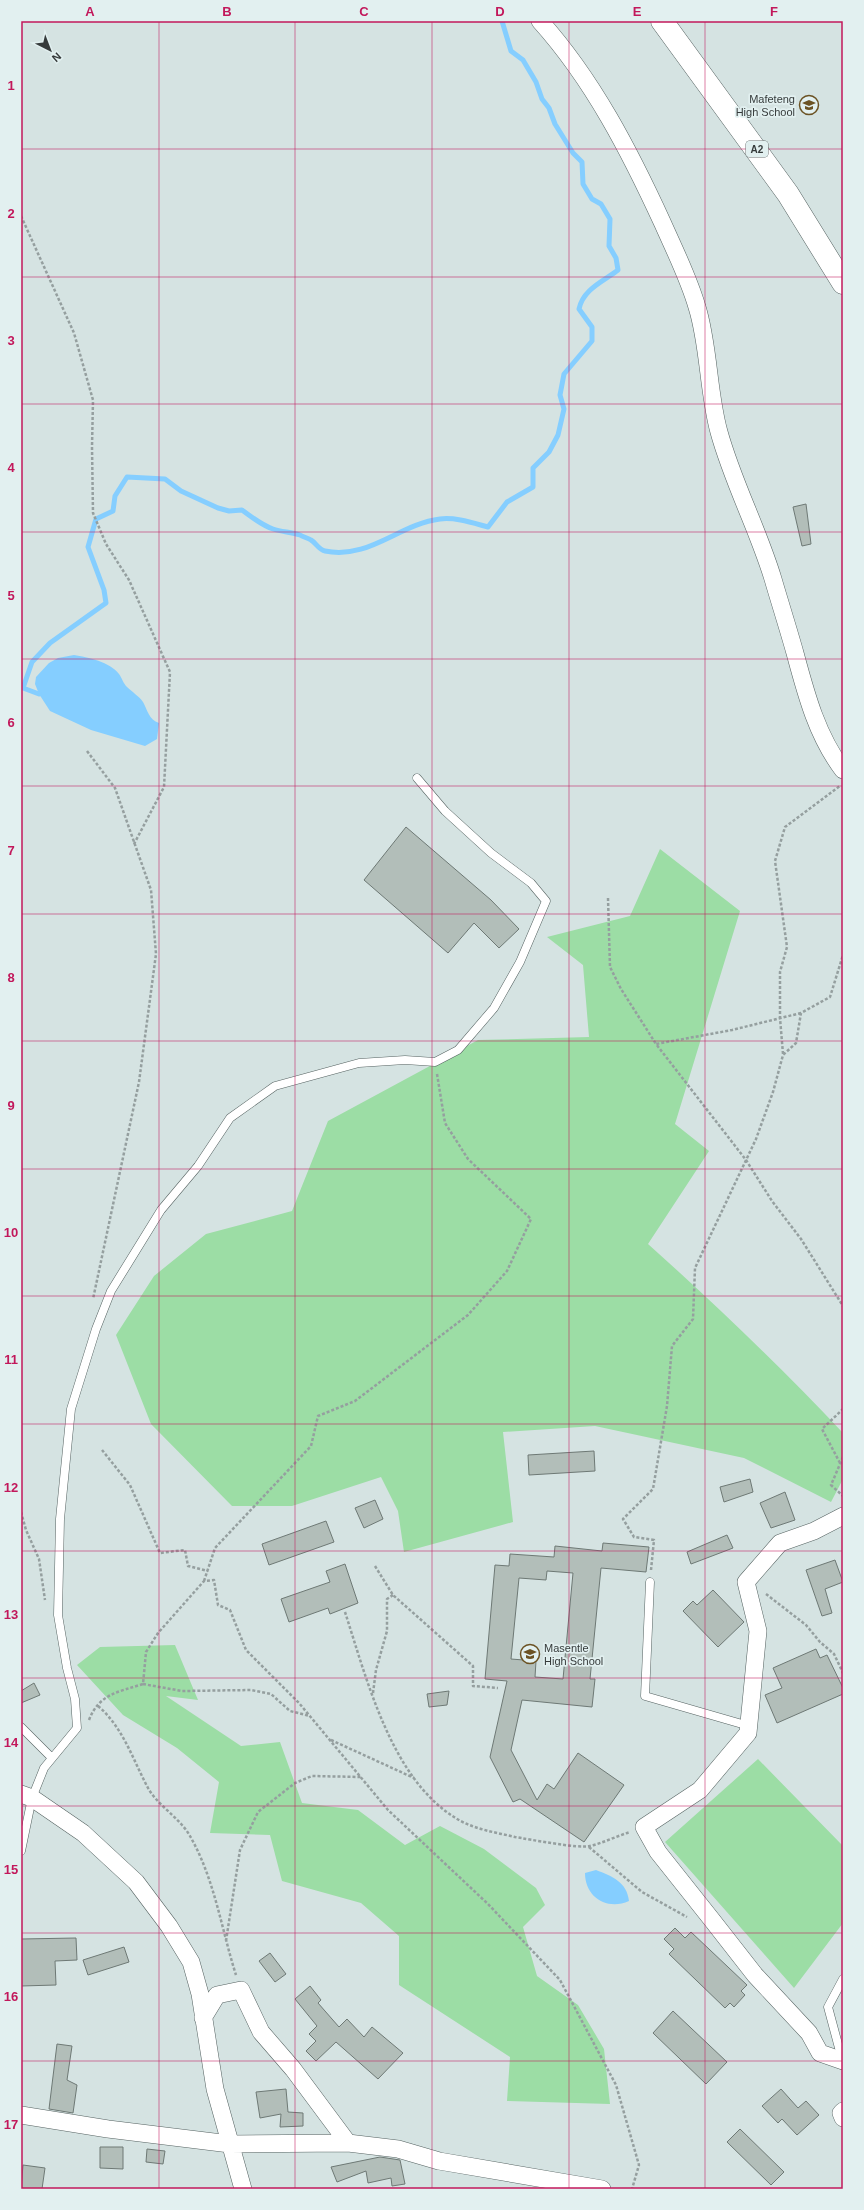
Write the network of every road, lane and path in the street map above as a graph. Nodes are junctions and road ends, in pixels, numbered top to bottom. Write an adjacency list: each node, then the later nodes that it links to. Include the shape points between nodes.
1 (540, 21): 6 (street, via 600,102 644,182 698,308 718,430 727,461 768,563 820,733)
2 (662, 21): 4 (main road, A2, via 788,194)
3 (21, 216): 9 (path, via 74,333 93,400 93,513 106,544 129,580 170,672 164,787)
4 (843, 283)
5 (86, 751): 9 (path, via 115,788)
6 (843, 770)
7 (417, 778): 16 (lane, via 444,811 491,854 531,883 546,902 520,962 494,1008 458,1050)
8 (843, 783): 13 (path, via 785,827 775,861 787,947 780,972)
9 (134, 844): 19 (path, via 151,890 156,954 139,1082 93,1301)
10 (608, 898): 14 (path, via 610,967)
11 (843, 955): 12 (path, via 830,997)
12 (801, 1013): 13 (path); 15 (path, via 796,1043)
13 (780, 1018): 14 (path); 15 (path)
14 (656, 1044): 17 (path)
15 (782, 1055): 17 (path, via 773,1092)
16 (435, 1062): 19 (lane, via 405,1060 359,1063 275,1086 230,1118 198,1166 160,1210 111,1291); 28 (path, via 446,1123 468,1159 531,1219 507,1271 468,1315 355,1401 318,1416 311,1446 215,1548)
17 (746, 1160): 18 (path, via 772,1201 801,1239); 30 (path, via 695,1268 693,1319 672,1346 667,1406 653,1489 623,1519 634,1537 654,1540)
18 (843, 1306)
19 (102, 1312): 34 (lane, via 71,1409 60,1519)
20 (843, 1408): 23 (path, via 822,1429)
21 (102, 1450): 28 (path, via 130,1485 160,1552 185,1550 188,1566)
22 (843, 1457): 23 (path)
23 (840, 1463): 24 (path, via 830,1485)
24 (843, 1496)
25 (21, 1512): 34 (path, via 38,1559 46,1606)
26 (843, 1516): 31 (street, via 814,1531 780,1543)
27 (375, 1566): 32 (path)
28 (208, 1571): 29 (path)
29 (204, 1581): 36 (path, via 158,1634 146,1652); 40 (path, via 214,1580 218,1605 230,1610 246,1650)
30 (650, 1582): 41 (lane, via 645,1696)
31 (746, 1582): 35 (path, via 765,1593 806,1625 834,1654); 41 (street, via 758,1631)
32 (393, 1595): 37 (path, via 473,1666 473,1686); 38 (path, via 387,1599 387,1631 376,1670)
33 (345, 1612): 38 (path)
34 (58, 1615): 43 (lane, via 75,1700)
35 (843, 1673)
36 (142, 1684): 39 (path, via 106,1696); 40 (path, via 182,1691 245,1690 271,1694 290,1711)
37 (498, 1688)
38 (373, 1693): 47 (path, via 404,1765)
39 (98, 1706): 43 (path, via 92,1712 83,1734); 53 (path, via 110,1716 127,1744 149,1790 190,1835 215,1893)
40 (310, 1716): 44 (path)
41 (749, 1726): 49 (street, via 748,1733 700,1790)
42 (21, 1727): 45 (lane)
43 (77, 1728): 45 (lane)
44 (329, 1739): 46 (path); 47 (path)
45 (52, 1758): 48 (lane)
46 (362, 1777): 53 (path, via 312,1776 295,1783 258,1812 240,1850); 65 (path, via 388,1810 488,1904 560,1980 616,2085 639,2165)
47 (414, 1778): 50 (path, via 436,1805 456,1818 484,1830 529,1840)
48 (27, 1796): 51 (lane); 56 (street, via 84,1833 136,1882 169,1926 191,1962 200,1994)
49 (644, 1827): 50 (path); 52 (street, via 658,1852)
50 (589, 1847): 52 (path, via 642,1892 672,1910 707,1926)
51 (21, 1851)
52 (712, 1920): 57 (street, via 755,1975 809,2033 820,2053)
53 (226, 1944): 55 (path)
54 (843, 1979): 57 (lane, via 828,2007)
55 (241, 1990): 56 (street, via 217,1995); 61 (street, via 261,2032 293,2069)
56 (202, 2018): 62 (street)
57 (843, 2060)
58 (843, 2111): 60 (street)
59 (21, 2114): 62 (street, via 108,2129)
60 (843, 2118)
61 (348, 2142): 62 (street); 64 (street, via 398,2149 439,2161)
62 (230, 2144): 63 (street)
63 (243, 2189)
64 (602, 2189)
65 (632, 2189)

